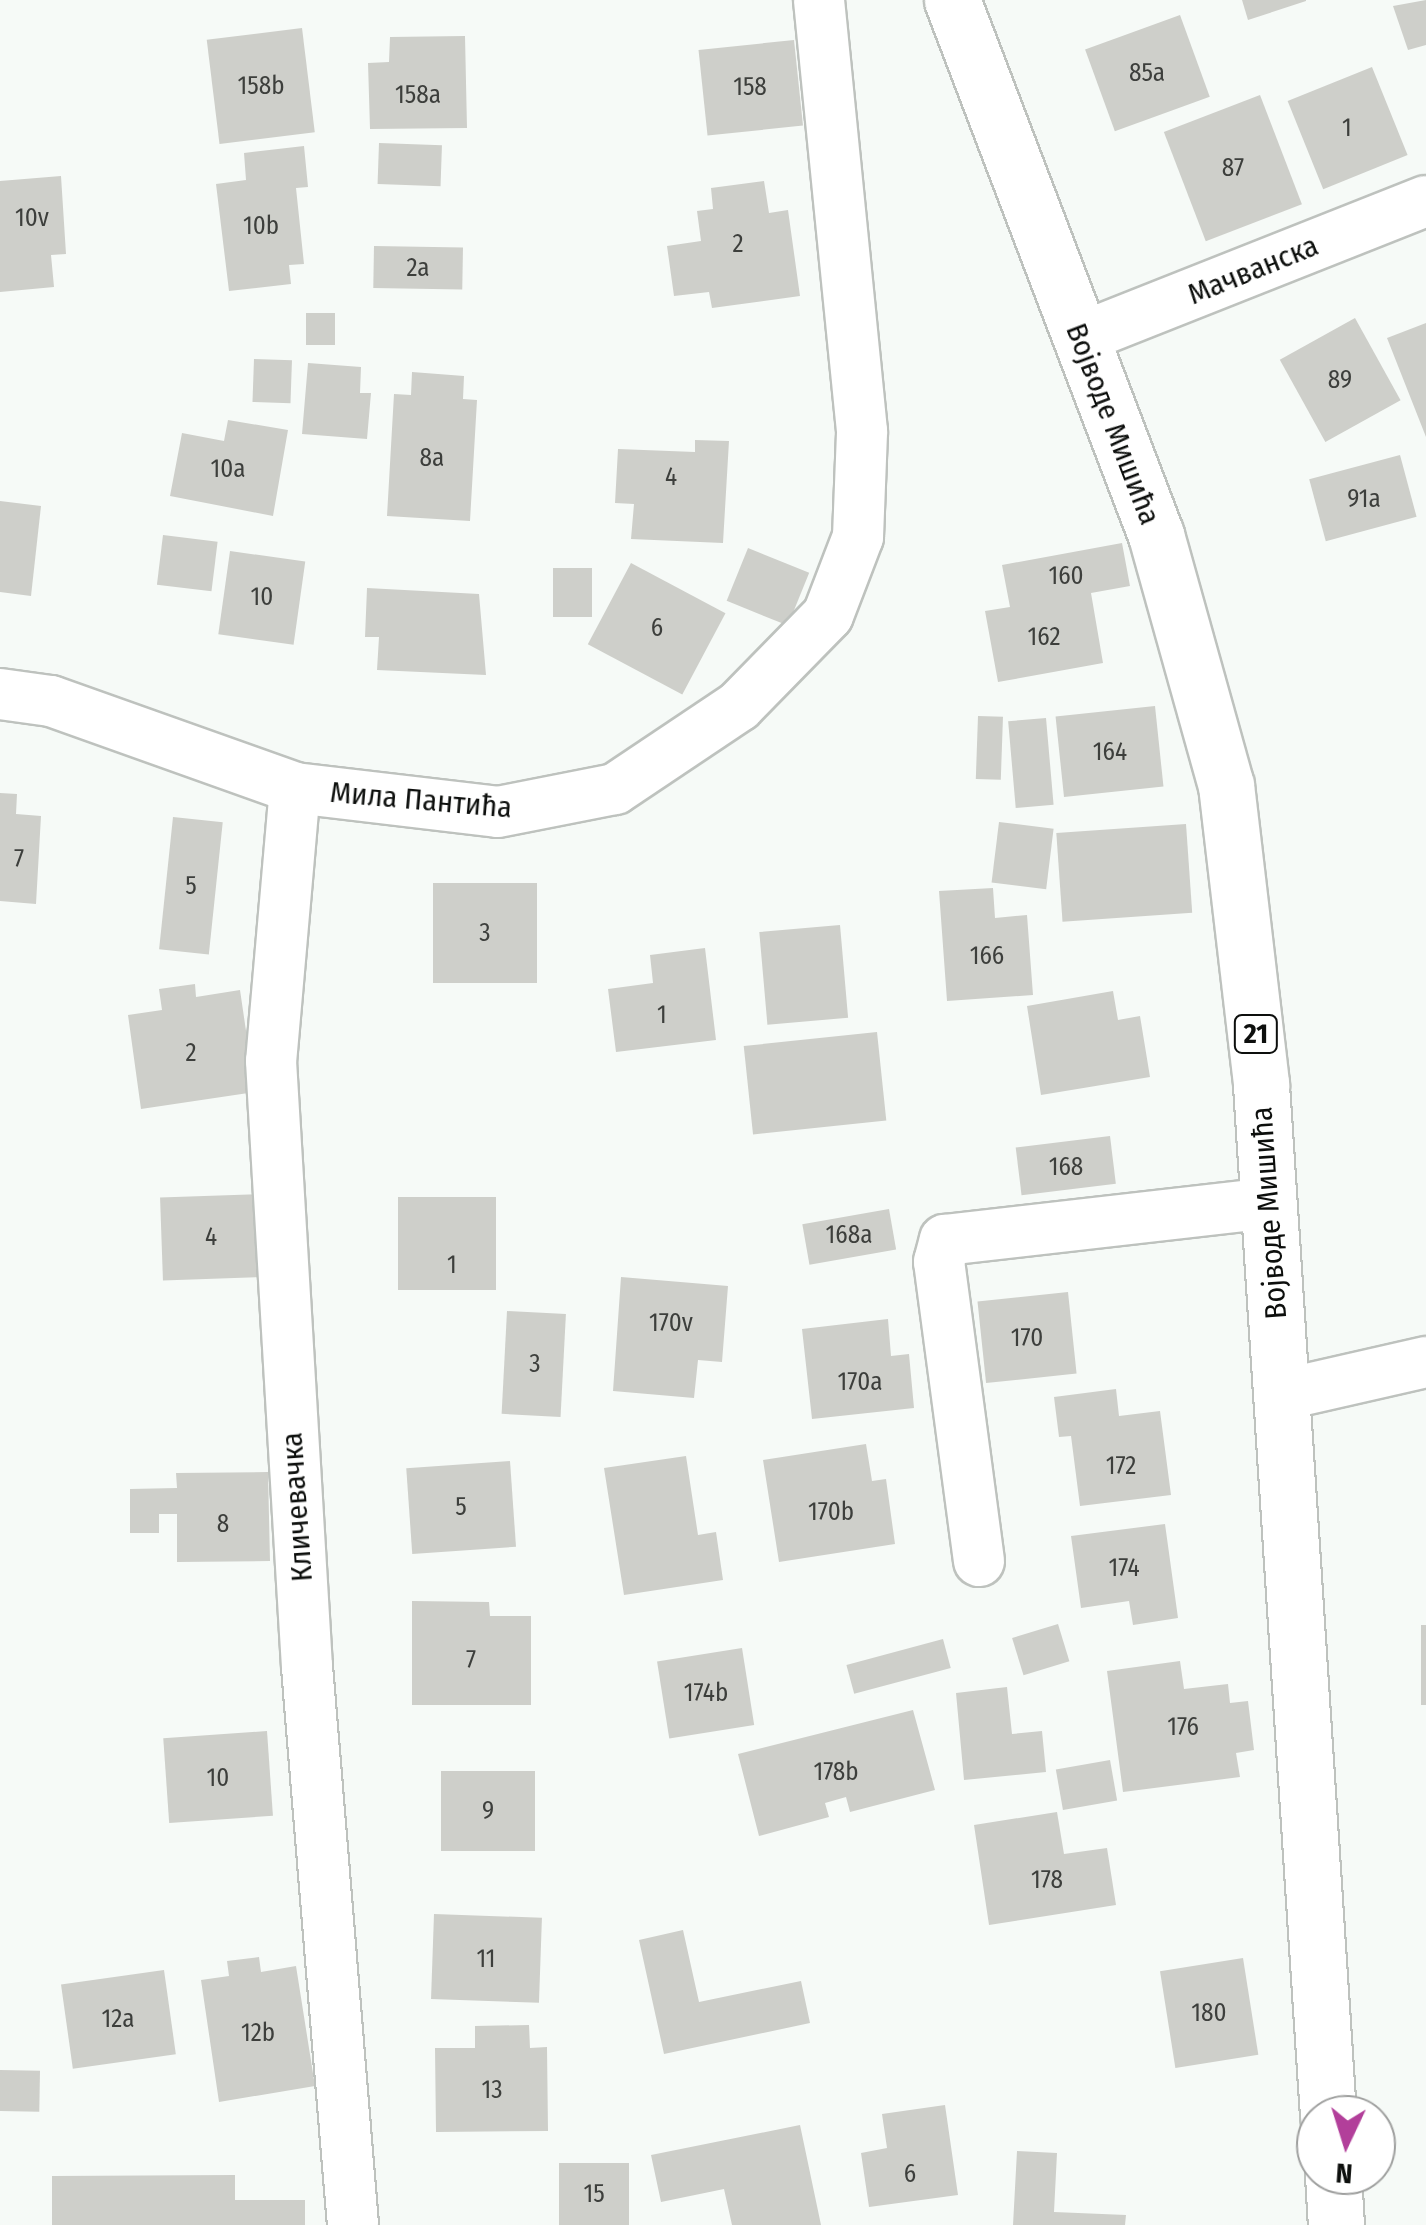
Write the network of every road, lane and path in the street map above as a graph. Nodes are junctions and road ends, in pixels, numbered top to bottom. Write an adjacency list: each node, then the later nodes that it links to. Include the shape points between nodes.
1 (819, 0): 6 (street, Мила Пантића, via 862,431 858,537 828,615 739,706 615,788 498,812)
2 (952, 0): 4 (main road, Војводе Мишића / 21)
3 (1426, 201): 4 (street, Мачванска)
4 (1080, 338): 7 (main road, Војводе Мишића / 21, via 1156,535 1214,722 1250,970)
5 (0, 694): 6 (street, Мила Пантића, via 52,700)
6 (295, 788): 13 (street, Кличевачка, via 274,1004 274,1135)
7 (1268, 1203): 9 (main road, Војводе Мишића / 21); 10 (street, via 945,1240 939,1262)
8 (1426, 1362): 9 (street)
9 (1281, 1395): 11 (main road, Војводе Мишића / 21)
10 (979, 1561)
11 (1327, 2095)
12 (1334, 2195): 14 (main road)
13 (354, 2225)
14 (1336, 2225)

